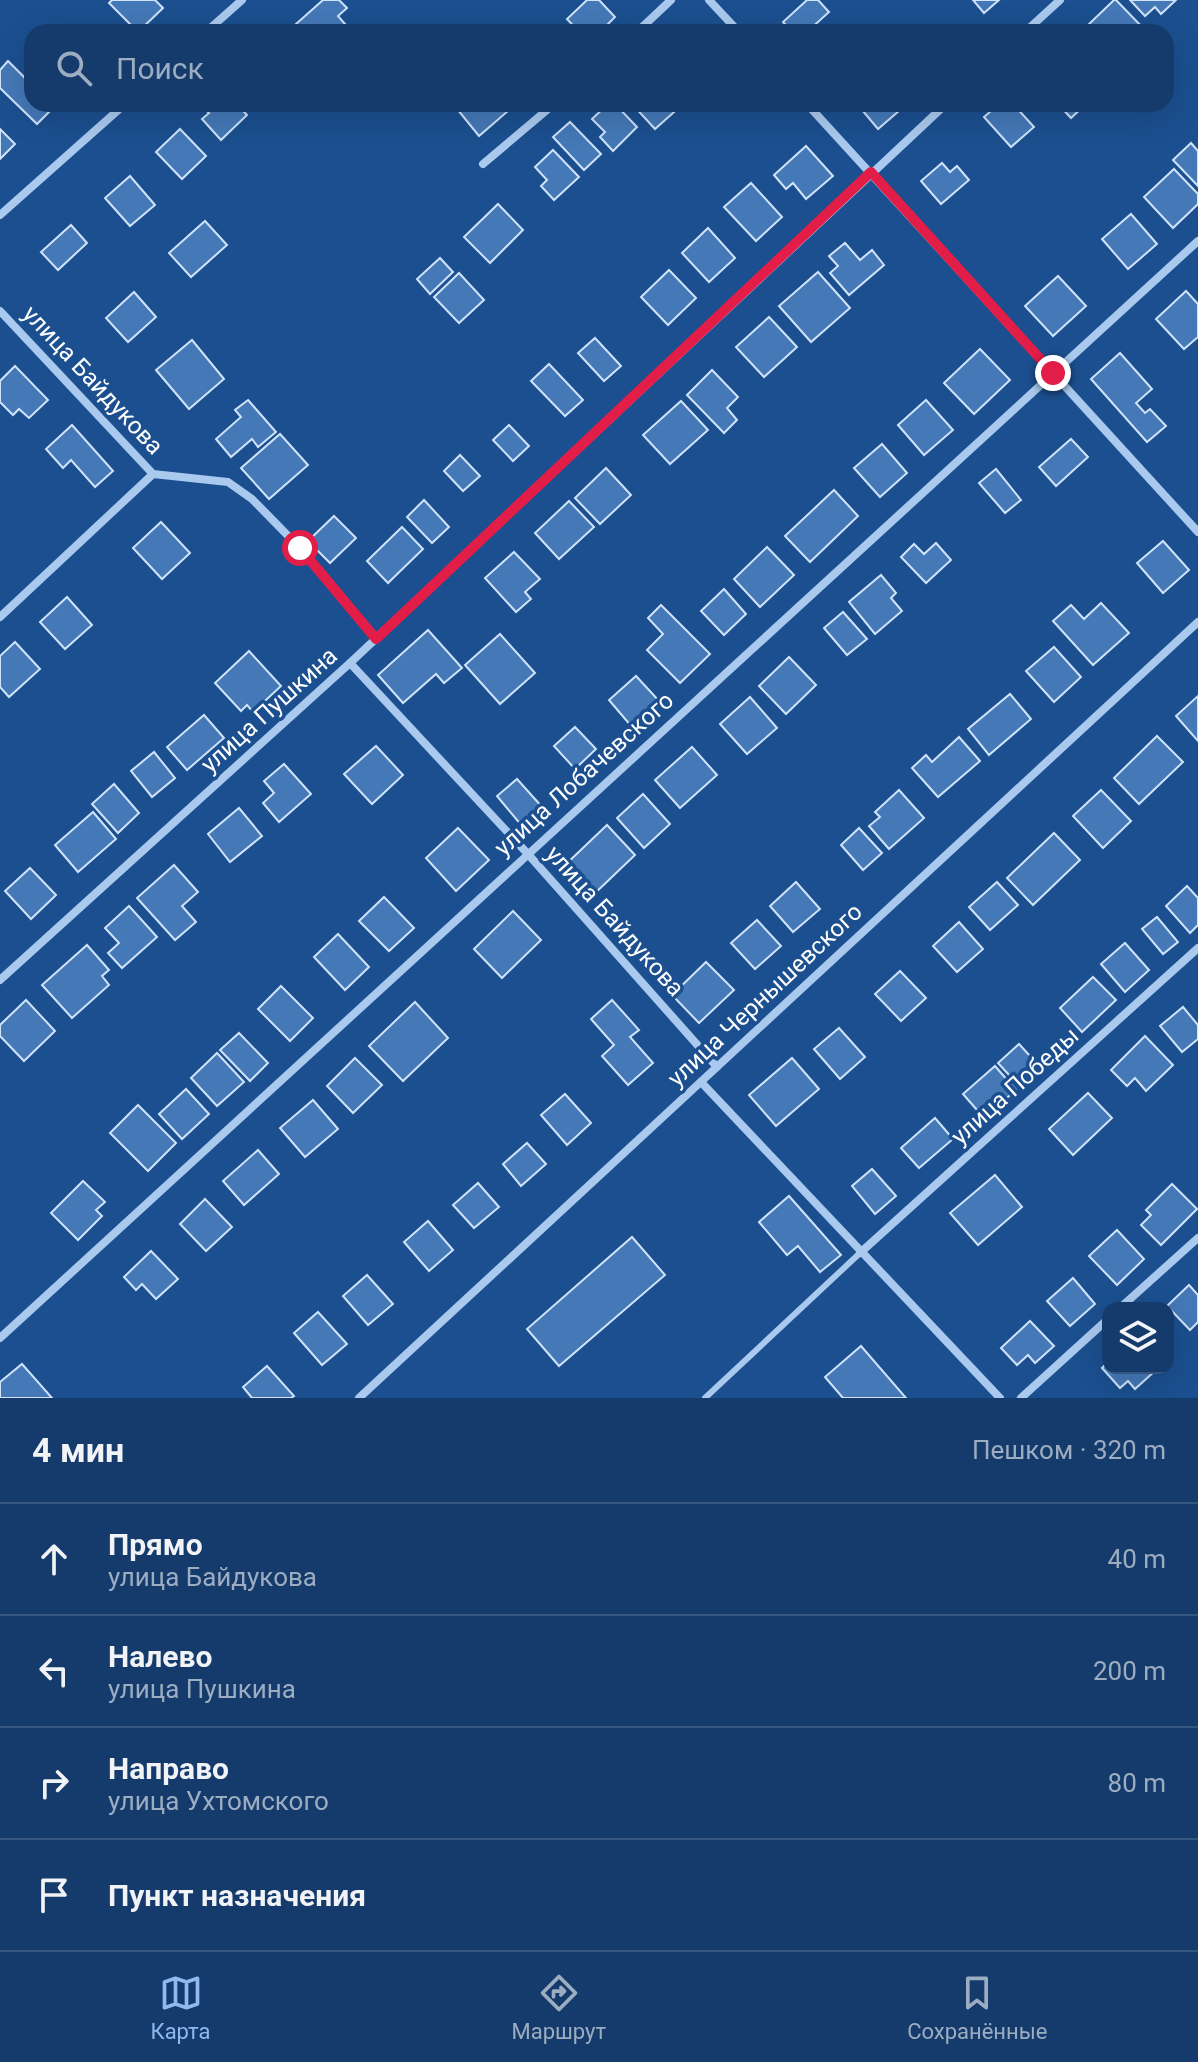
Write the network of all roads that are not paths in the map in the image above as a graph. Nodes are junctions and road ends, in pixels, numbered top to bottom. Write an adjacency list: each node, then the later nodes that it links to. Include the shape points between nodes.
1 (242, 0): 5 (street)
2 (671, 0): 6 (street)
3 (709, 0): 7 (street)
4 (1060, 0): 8 (street)
5 (215, 24)
6 (646, 24)
7 (732, 24)
8 (1034, 24)
9 (116, 112): 15 (street)
10 (545, 112): 13 (street)
11 (815, 112): 14 (street)
12 (937, 112): 14 (street, улица Пушкина)
13 (483, 164)
14 (871, 172): 18 (street); 23 (street, улица Пушкина)
15 (0, 215)
16 (1198, 241): 18 (street, улица Лобачевского)
17 (0, 311): 19 (street, улица Байдукова)
18 (1053, 373): 20 (street); 25 (street, улица Лобачевского)
19 (153, 474): 21 (street); 23 (street, улица Байдукова, via 228,482 252,499)
20 (1198, 532)
21 (0, 617)
22 (1198, 622): 28 (street, улица Чернышевского)
23 (376, 639): 24 (street, улица Пушкина)
24 (350, 663): 25 (street, улица Байдукова); 27 (street, улица Пушкина)
25 (527, 853): 28 (street, улица Байдукова); 34 (street, улица Лобачевского)
26 (1198, 948): 31 (street, улица Победы)
27 (0, 980)
28 (717, 1067): 29 (street, улица Чернышевского)
29 (701, 1082): 31 (street); 35 (street, улица Чернышевского)
30 (1198, 1238): 32 (street)
31 (860, 1253): 36 (lane); 37 (street)
32 (1127, 1302)
33 (1102, 1324): 38 (street)
34 (0, 1338)
35 (359, 1398)
36 (705, 1398)
37 (1000, 1398)
38 (1021, 1398)

